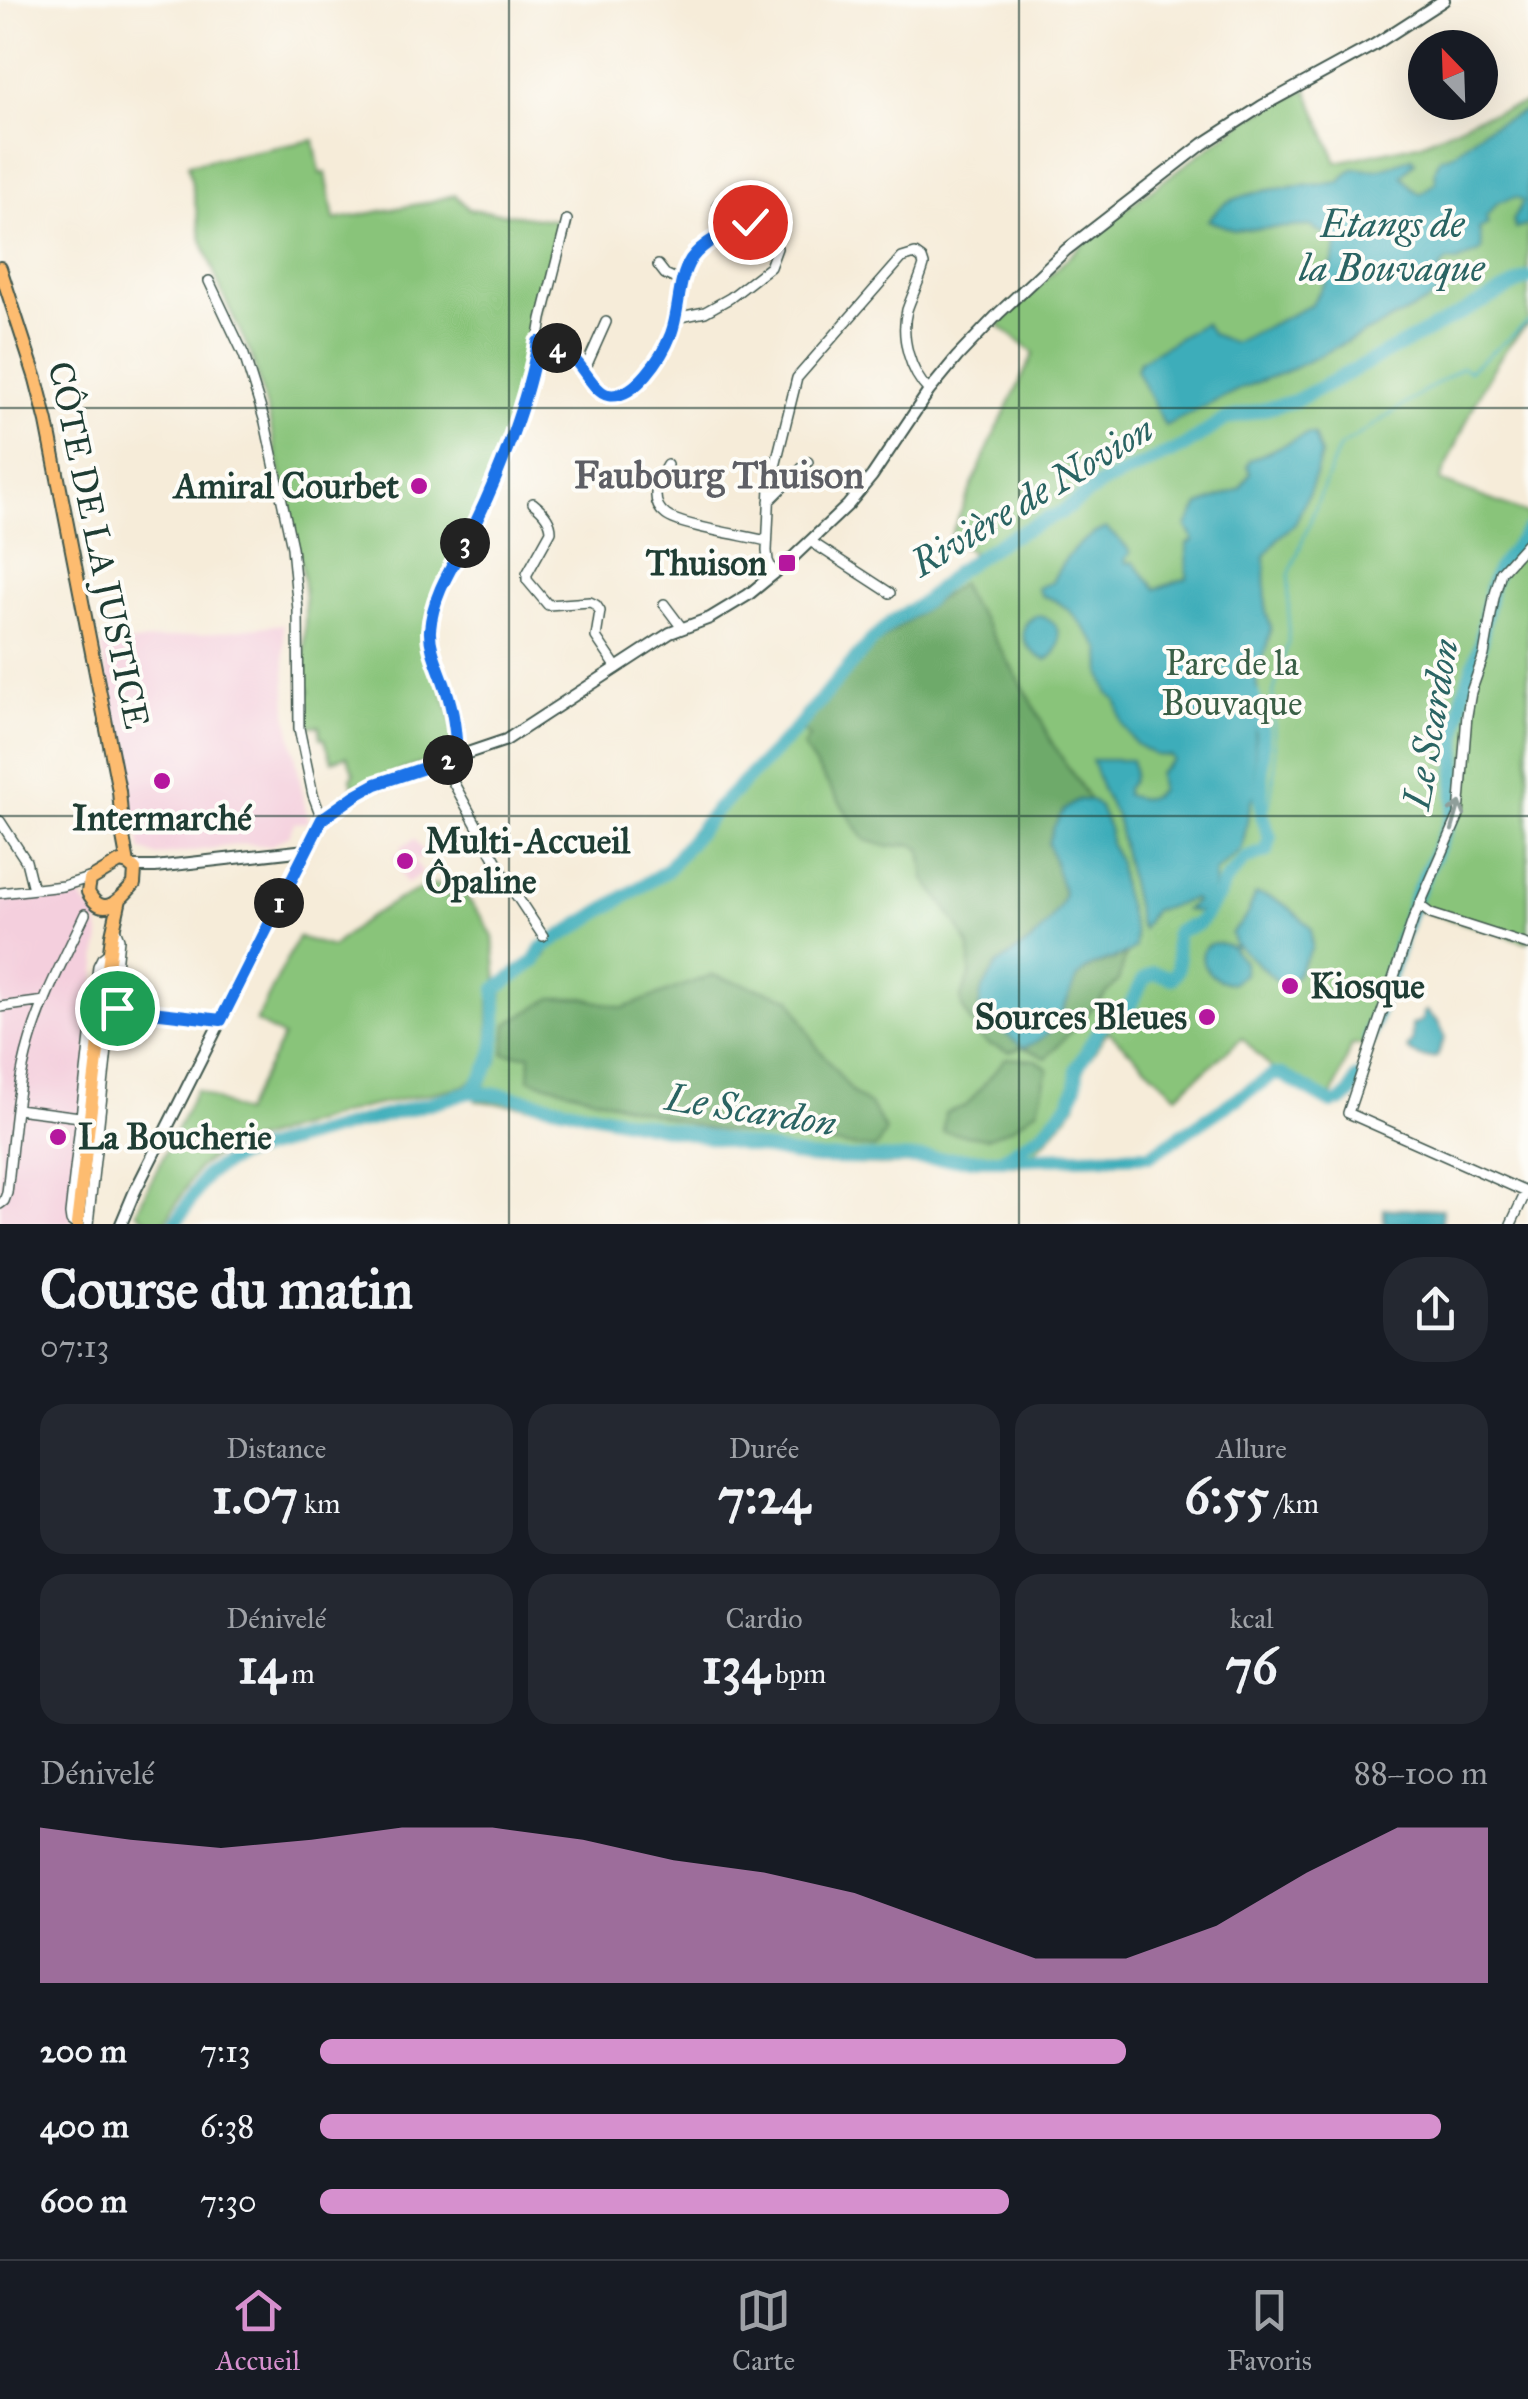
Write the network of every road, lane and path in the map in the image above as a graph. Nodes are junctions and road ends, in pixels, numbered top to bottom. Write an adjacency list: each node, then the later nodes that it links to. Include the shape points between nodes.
1 (1444, 0): 15 (street, via 1203,144 1090,231 999,313)
2 (777, 202): 4 (street)
3 (718, 204): 6 (street)
4 (761, 218): 6 (street); 11 (street, via 777,248 770,267 705,312)
5 (568, 220): 13 (street)
6 (740, 227): 10 (street, via 700,248)
7 (658, 265): 10 (street)
8 (0, 268): 33 (main road, CÔTE DE LA JUSTICE, via 47,422 113,758)
9 (209, 281): 30 (street, via 260,405 292,547 299,728)
10 (682, 282): 11 (street)
11 (675, 318): 14 (street, via 634,388 607,396)
12 (606, 322): 14 (street)
13 (538, 342): 14 (street, via 564,350); 28 (street, via 497,474 433,613 433,653 457,727)
14 (585, 370)
15 (929, 391): 18 (street, via 907,348 908,309 924,265 916,254 902,258 796,378); 21 (street, via 872,476)
16 (808, 462): 18 (street)
17 (667, 465): 20 (street, via 656,482 664,515)
18 (770, 501): 20 (street)
19 (533, 502): 27 (street, via 552,531 528,580 548,605 596,605 596,638)
20 (767, 540): 23 (street)
21 (810, 541): 23 (street); 24 (street)
22 (1528, 542): 40 (street, one-way to 22, via 1459,815 1467,714 1501,572)
23 (774, 574): 26 (street, via 710,618)
24 (890, 594)
25 (664, 604): 26 (street)
26 (682, 628): 27 (street)
27 (617, 668): 28 (street, via 516,734)
28 (457, 757): 29 (street)
29 (442, 762): 30 (street, via 376,784); 44 (street)
30 (322, 819): 32 (street)
31 (0, 821): 36 (street, via 26,861)
32 (306, 850): 33 (street); 50 (street)
33 (128, 869): 34 (main road); 39 (main road)
34 (92, 877): 35 (street); 38 (main road)
35 (63, 886): 36 (street); 38 (street)
36 (33, 889): 37 (street)
37 (0, 893)
38 (89, 894): 41 (main road)
39 (120, 900): 41 (main road); 43 (main road)
40 (1419, 905): 45 (street); 53 (street, via 1348,1113)
41 (102, 906): 43 (main road)
42 (86, 914): 47 (street)
43 (113, 931): 46 (main road); 49 (street, via 119,939)
44 (543, 936)
45 (1528, 946)
46 (110, 952): 52 (street, via 98,966); 55 (main road)
47 (45, 1002): 48 (street); 51 (street, via 30,1040)
48 (0, 1007)
49 (112, 1008): 50 (street); 55 (street)
50 (221, 1020): 56 (street)
51 (18, 1109): 52 (street); 54 (street)
52 (80, 1116): 55 (street, via 70,1214)
53 (1527, 1192): 57 (street)
54 (0, 1204)
55 (80, 1223)
56 (121, 1224)
57 (1511, 1224)

